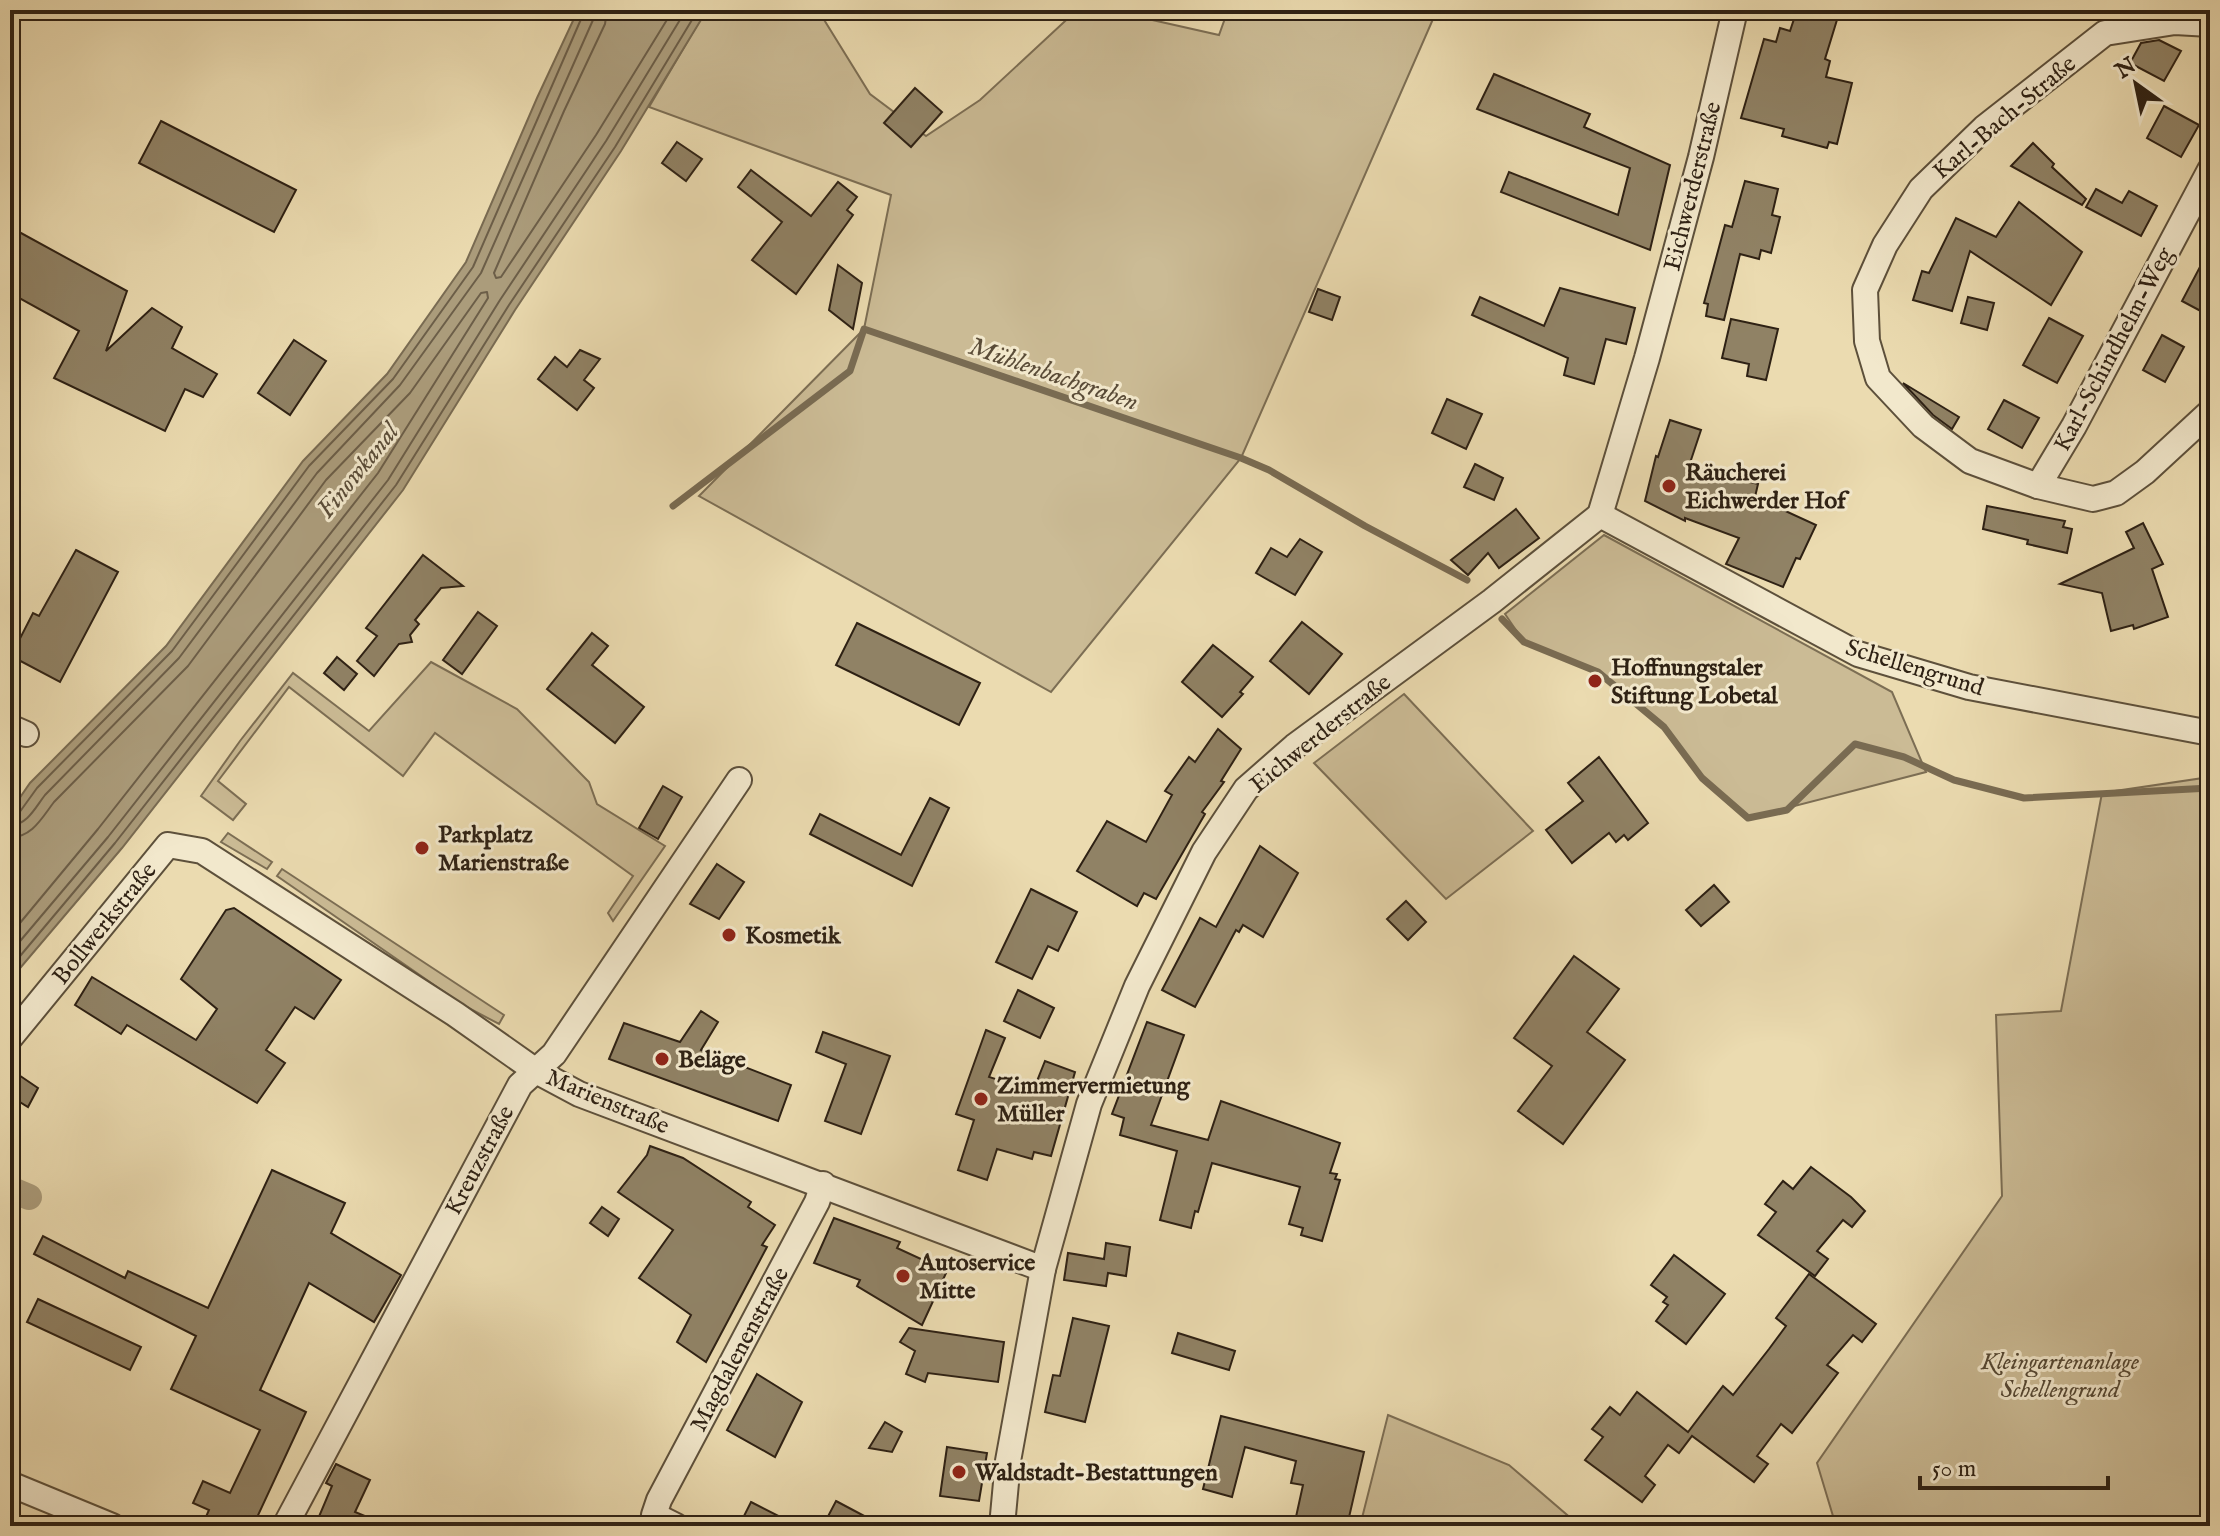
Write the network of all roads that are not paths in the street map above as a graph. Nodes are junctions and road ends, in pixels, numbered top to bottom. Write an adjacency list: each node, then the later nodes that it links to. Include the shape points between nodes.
1 (1735, 10): 7 (street, Eichwerderstraße, via 1701,157)
2 (2174, 16): 3 (street, Karl-Bach-Straße); 6 (street, Karl-Bach-Straße, via 2105,33 1984,128 1921,189 1885,245 1865,290 1867,341 1878,378 1923,426 1970,461)
3 (2210, 24)
4 (2210, 170): 6 (street, Karl-Schindhelm-Weg)
5 (2210, 412): 6 (street, Karl-Bach-Straße, via 2116,493 2093,499)
6 (2038, 486)
7 (1600, 515): 8 (street, Schellengrund, via 1858,654 1969,687); 14 (street, Eichwerderstraße, via 1295,746 1246,789 1204,852 1137,986 1089,1104)
8 (2210, 733)
9 (739, 780): 12 (street, Kreuzstraße, via 554,1054)
10 (168, 845): 11 (street, Bollwerkstraße); 12 (street, Marienstraße, via 202,851)
11 (10, 1038)
12 (536, 1071): 13 (street, Marienstraße, via 579,1094); 17 (street, Kreuzstraße, via 520,1085)
13 (823, 1184): 14 (street, Marienstraße); 18 (street, Magdalenenstraße, via 659,1500 654,1515)
14 (1043, 1269): 19 (street, Eichwerderstraße, via 1008,1461)
15 (10, 1484): 16 (street)
16 (112, 1526)
17 (285, 1526)
18 (676, 1526)
19 (1002, 1526)

